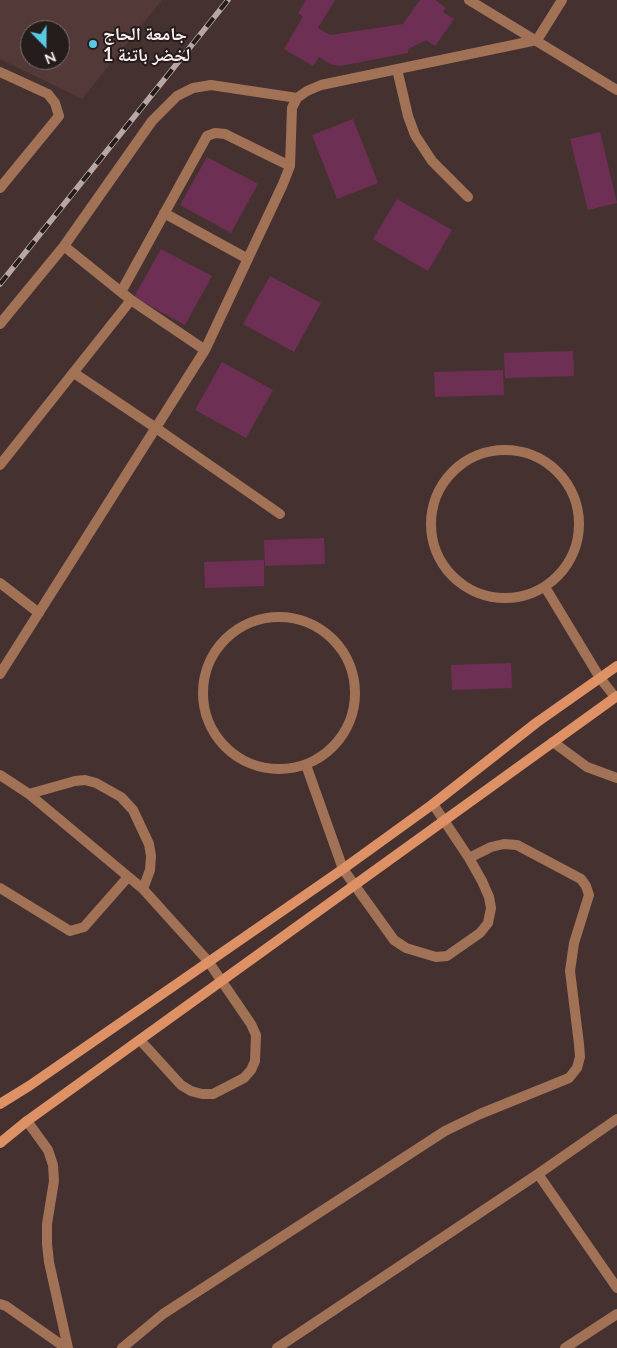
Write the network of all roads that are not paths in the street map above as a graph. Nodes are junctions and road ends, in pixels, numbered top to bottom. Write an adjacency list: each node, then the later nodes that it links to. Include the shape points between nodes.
1 (469, 0): 3 (street)
2 (562, 0): 3 (street)
3 (536, 40): 4 (street); 6 (street)
4 (397, 69): 7 (street, via 321,85); 10 (street, via 415,135 432,161)
5 (0, 72): 9 (street, via 48,94 60,116)
6 (617, 90)
7 (297, 98): 8 (street, via 292,108); 12 (street, via 211,85 193,88 177,96 152,121)
8 (290, 166): 11 (street, via 225,134 207,136); 13 (street)
9 (0, 188)
10 (468, 197)
11 (164, 214): 13 (street); 14 (street)
12 (64, 246): 14 (street); 16 (street)
13 (248, 259): 17 (street)
14 (121, 292): 15 (street)
15 (132, 300): 17 (street); 18 (street)
16 (0, 324)
17 (205, 350): 19 (street)
18 (74, 373): 19 (street); 20 (street)
19 (156, 428): 21 (street); 24 (street)
20 (0, 465)
21 (280, 514)
22 (0, 583): 24 (street)
23 (545, 587): 23 (street, via 567,565 579,536 580,521 572,491 553,467 525,453 494,451 465,462 443,483 436,497 431,528 438,558 458,582 485,596 516,597); 27 (street)
24 (39, 613): 26 (street)
25 (617, 666): 27 (main road)
26 (0, 674)
27 (600, 678): 28 (street); 34 (main road, via 536,723)
28 (616, 697): 29 (main road)
29 (553, 742): 32 (street, via 587,767); 35 (main road)
30 (306, 764): 30 (street, via 333,747 350,721 356,690 348,659 328,634 300,619 268,617 252,622 225,639 208,665 202,696 210,728 230,752 258,767 274,770); 37 (street)
31 (0, 775): 33 (street)
32 (617, 778)
33 (29, 794): 38 (street); 41 (street, via 85,780 121,797 133,810 150,850 150,870)
34 (433, 804): 35 (street); 37 (main road)
35 (445, 820): 36 (street); 39 (main road)
36 (469, 858): 39 (street, via 489,897 488,922 480,933 447,956 425,955 394,940); 54 (street, via 491,847 517,844 581,879 586,886 589,894 574,943 570,971 579,1050 577,1068 569,1078 445,1131 164,1314)
37 (343, 869): 39 (street); 42 (main road)
38 (128, 877): 40 (street, via 84,927 70,931); 41 (street)
39 (354, 885): 43 (main road)
40 (0, 888)
41 (143, 889): 42 (street)
42 (208, 961): 43 (street); 45 (main road)
43 (222, 980): 44 (main road); 44 (street, via 256,1035 255,1061 244,1078 212,1094 191,1091 181,1085)
44 (140, 1040): 47 (main road)
45 (0, 1104)
46 (617, 1119): 49 (street)
47 (27, 1121): 48 (main road); 53 (street, via 48,1150 53,1165 54,1181 47,1224 49,1262)
48 (0, 1143)
49 (538, 1174): 50 (street); 55 (street)
50 (617, 1288)
51 (2, 1303): 53 (street)
52 (617, 1314): 56 (street)
53 (67, 1348)
54 (122, 1348)
55 (277, 1348)
56 (565, 1348)

